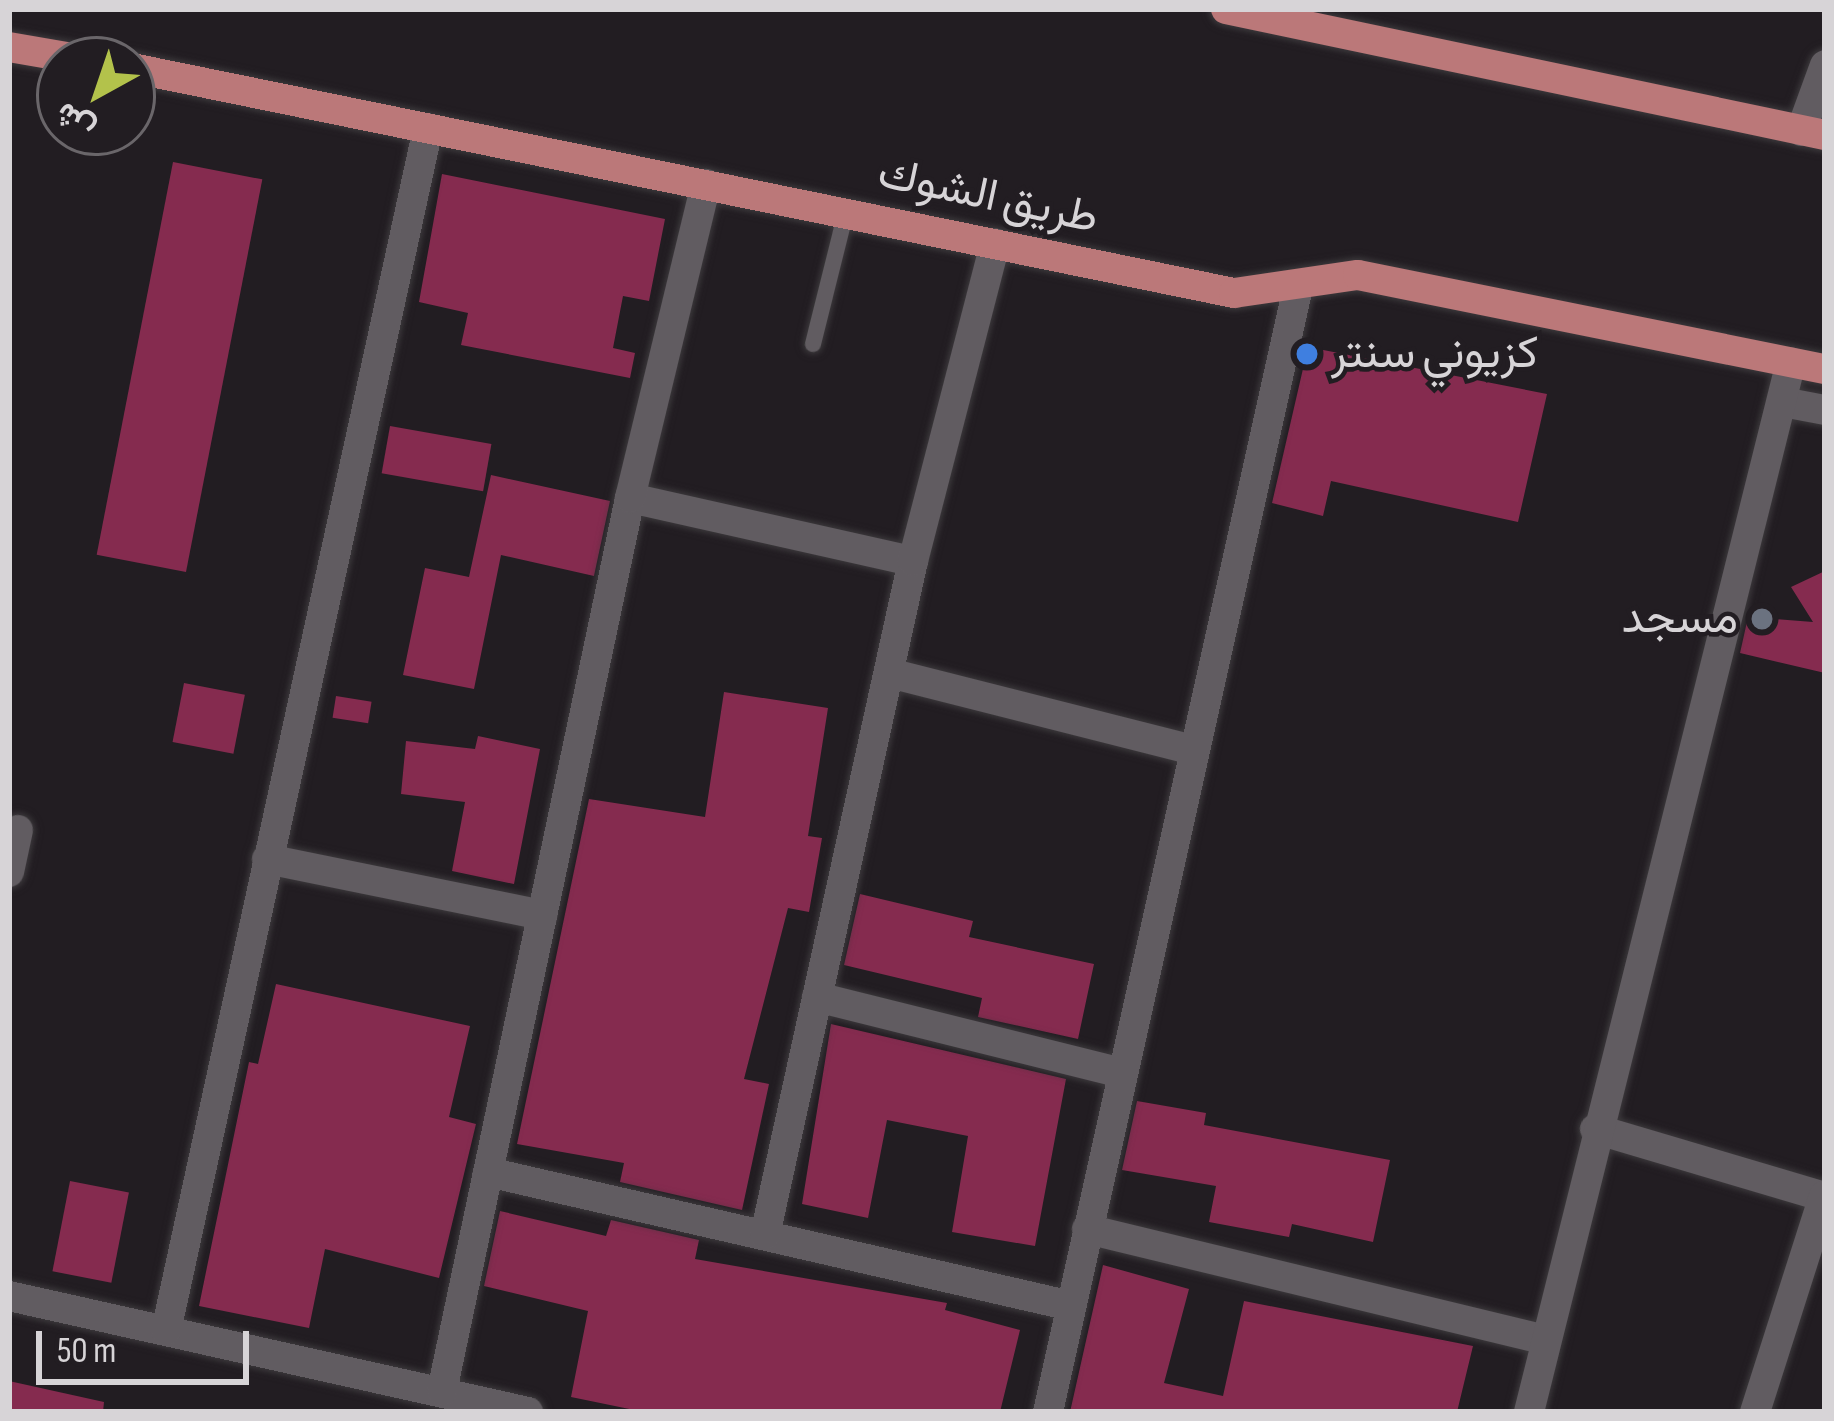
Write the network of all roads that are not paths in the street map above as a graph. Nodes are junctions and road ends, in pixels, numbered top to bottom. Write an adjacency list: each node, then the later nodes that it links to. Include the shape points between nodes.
1 (1226, 9): 5 (main road)
2 (1825, 64): 5 (street)
3 (156, 73): 4 (main road, طريق الشوك)
4 (428, 128): 6 (main road, طريق الشوك); 20 (street)
5 (1813, 133)
6 (706, 184): 7 (main road, طريق الشوك); 15 (street)
7 (846, 212): 8 (main road, طريق الشوك); 10 (lane)
8 (995, 243): 9 (main road, طريق الشوك, via 1234,293); 16 (street)
9 (1298, 287): 11 (main road, طريق الشوك, via 1358,275); 18 (street)
10 (813, 344)
11 (1791, 362): 12 (main road, طريق الشوك); 13 (street)
12 (1825, 369)
13 (1784, 402): 14 (street); 25 (street)
14 (1825, 410)
15 (630, 498): 16 (street); 22 (street)
16 (913, 561): 17 (street)
17 (889, 673): 18 (street); 23 (street)
18 (1190, 749): 24 (street)
19 (18, 830): 21 (street)
20 (268, 859): 22 (street); 32 (street)
21 (9, 872)
22 (542, 915): 26 (street)
23 (817, 997): 24 (street); 29 (street)
24 (1121, 1073): 28 (street)
25 (1595, 1129): 27 (street); 33 (street)
26 (488, 1172): 29 (street); 34 (street)
27 (1824, 1197): 38 (street)
28 (1087, 1229): 31 (street); 33 (street)
29 (765, 1235): 31 (street)
30 (9, 1296): 32 (street)
31 (1071, 1306): 36 (street)
32 (166, 1331): 34 (street)
33 (1546, 1340): 37 (street)
34 (442, 1391): 35 (street)
35 (528, 1412)
36 (1048, 1412)
37 (1529, 1412)
38 (1755, 1412)

